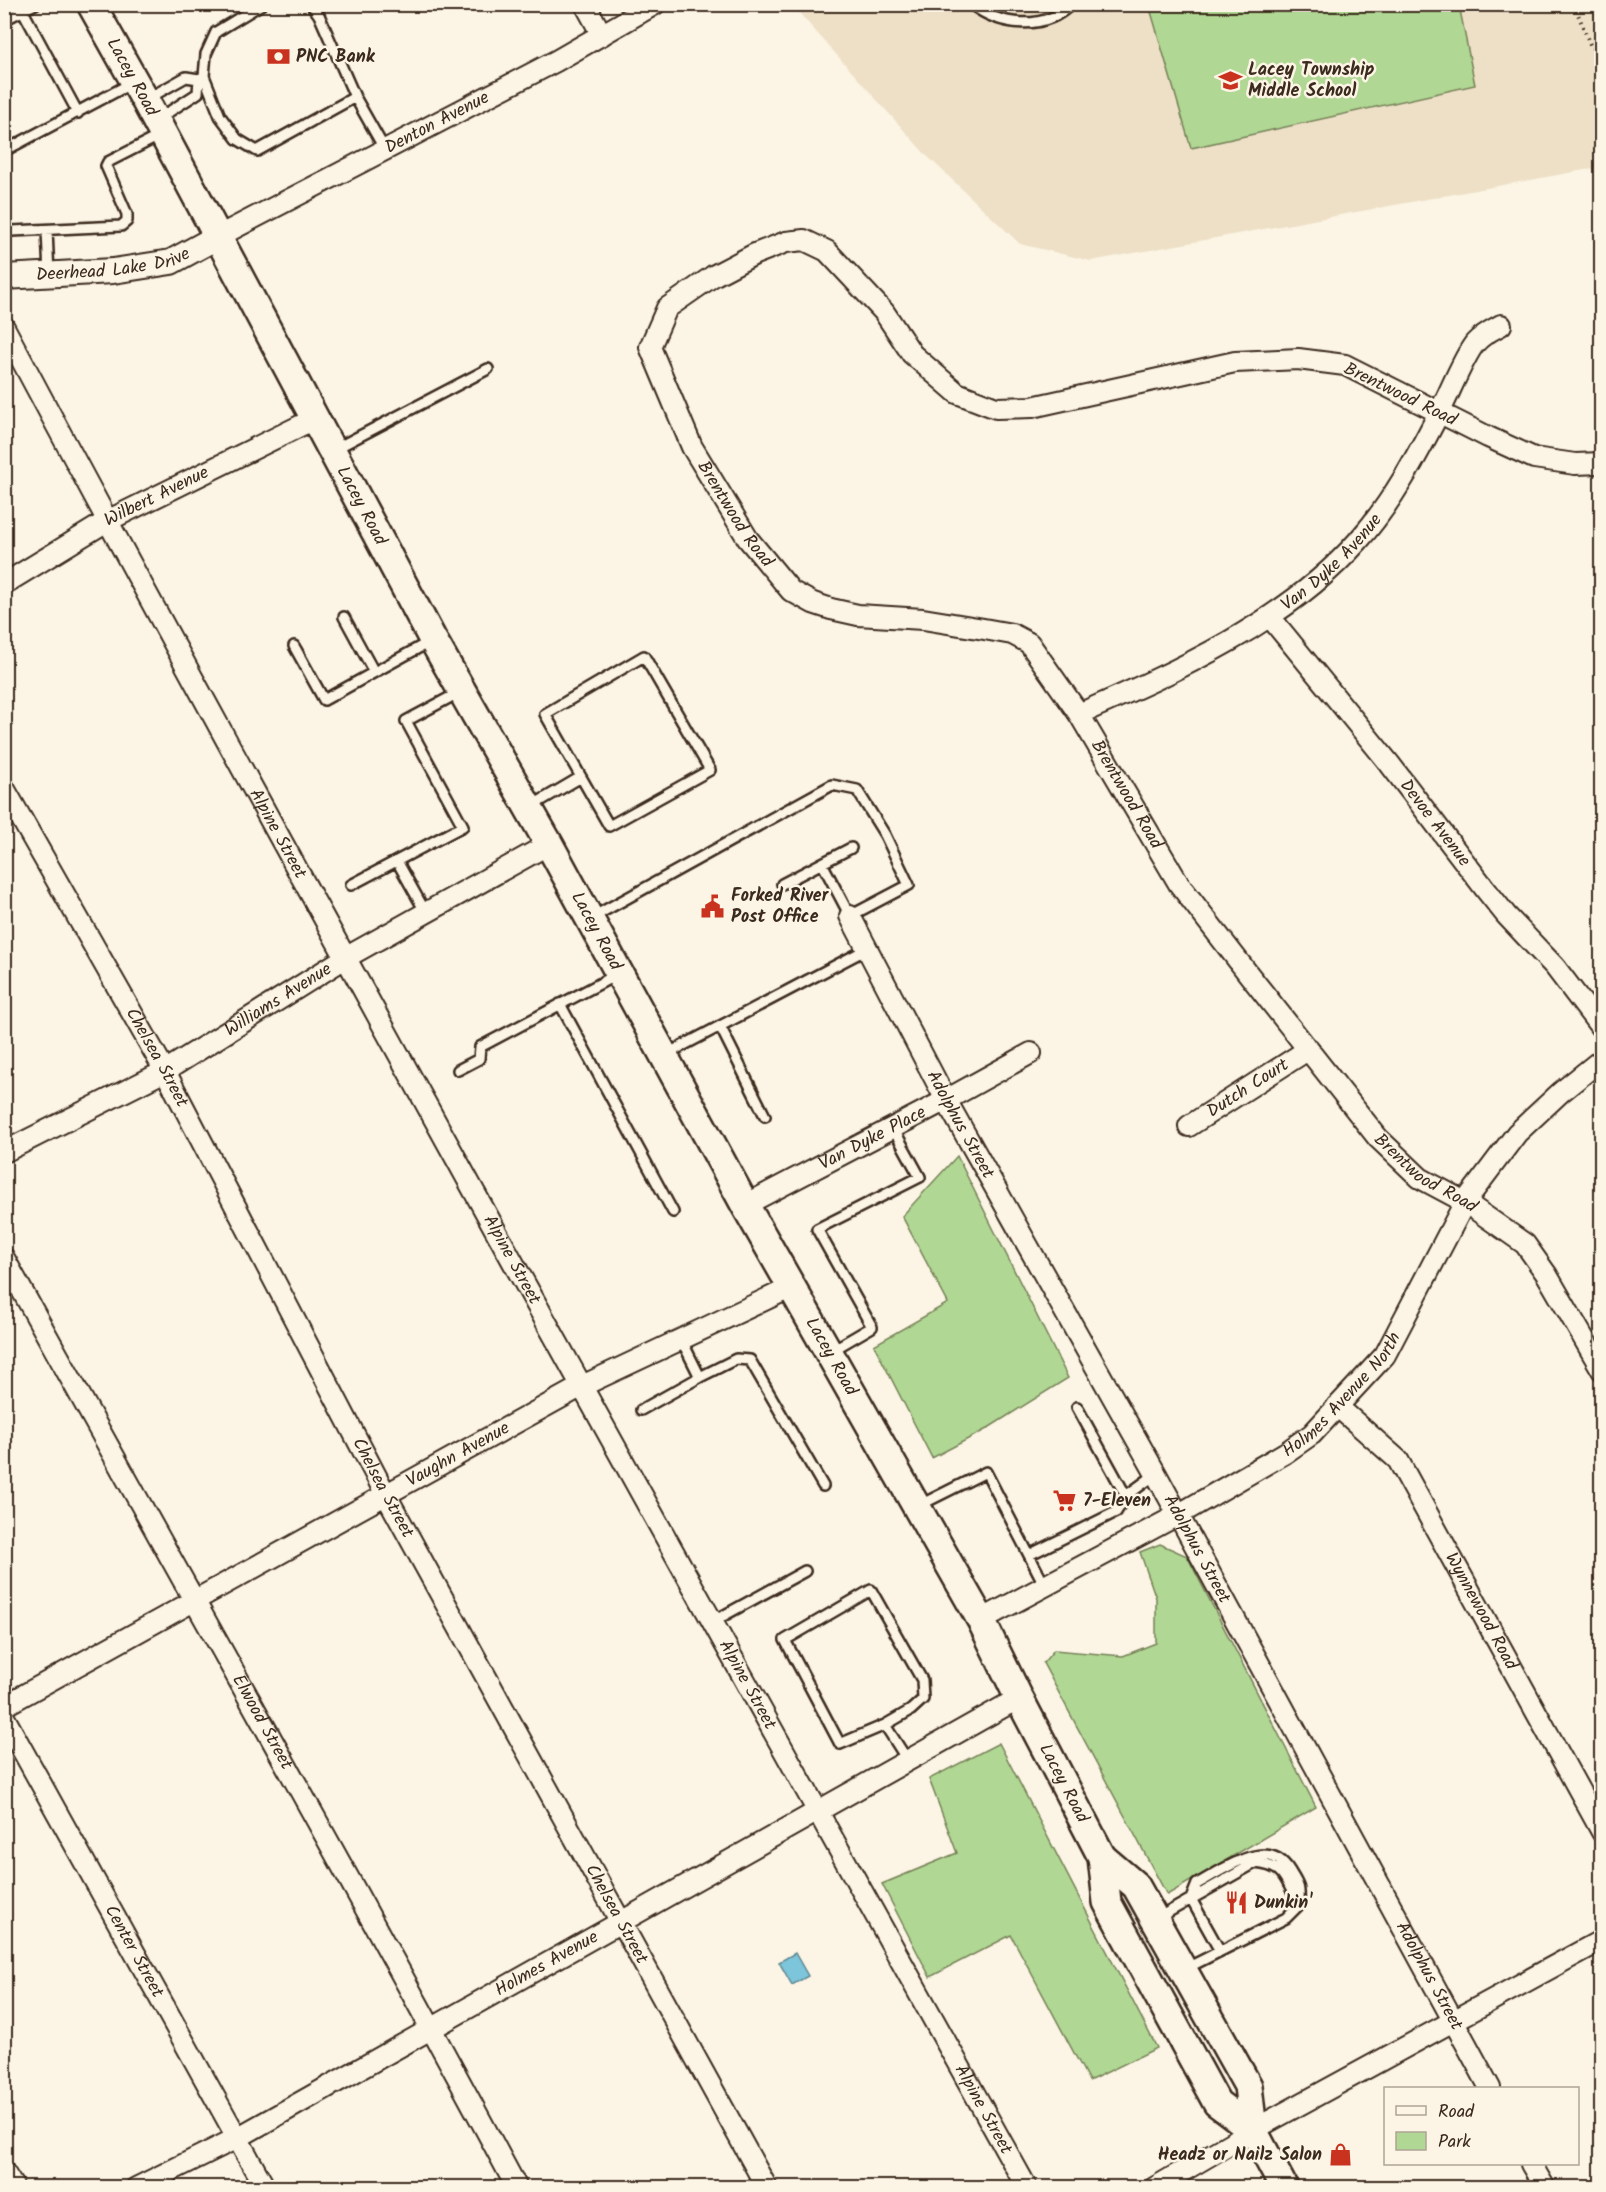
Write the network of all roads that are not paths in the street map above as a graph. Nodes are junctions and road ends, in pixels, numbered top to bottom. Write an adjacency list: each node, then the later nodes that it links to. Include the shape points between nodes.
1 (35, 4): 9 (lane)
2 (91, 4): 14 (main road, Lacey Road)
3 (262, 4): 12 (lane, via 216,32)
4 (310, 4): 13 (lane, via 319,15)
5 (585, 4): 11 (street)
6 (655, 4): 11 (street, Denton Avenue)
7 (971, 4): 8 (lane, via 992,18 1022,23 1048,21)
8 (1071, 4)
9 (23, 10): 10 (lane); 15 (lane)
10 (4, 20)
11 (602, 35): 16 (street, Denton Avenue)
12 (201, 78): 13 (lane, via 237,139 257,151); 14 (lane, via 186,77); 14 (lane, via 198,93)
13 (355, 97): 16 (lane)
14 (150, 109): 15 (lane); 19 (lane, via 106,166 127,221 121,226); 20 (main road, Lacey Road)
15 (78, 113): 17 (lane)
16 (385, 150): 20 (street, Denton Avenue)
17 (4, 152)
18 (4, 225): 19 (lane, via 12,231)
19 (47, 230): 21 (lane)
20 (217, 237): 21 (street, Deerhead Lake Drive, via 171,262 113,272); 27 (main road, Lacey Road)
21 (50, 275): 22 (street, Deerhead Lake Drive)
22 (4, 277)
23 (1501, 325): 26 (street, Van Dyke Avenue, via 1474,344)
24 (4, 327): 30 (street, Alpine Street)
25 (488, 369): 28 (lane)
26 (1439, 413): 29 (street, Brentwood Road, via 1534,458); 33 (street, Van Dyke Avenue, via 1390,500 1358,542); 38 (street, Brentwood Road, via 1345,365 1298,359 1235,362 1032,407 996,408 957,393 912,354 884,312 827,251 804,240 786,242 755,254 713,276 667,308 650,347 692,447 748,538 791,591 813,603 858,615 923,619 1012,634 1029,642)
27 (315, 419): 28 (main road, Lacey Road); 30 (street, Wilbert Avenue)
28 (331, 451): 34 (main road, Lacey Road)
29 (1602, 463)
30 (107, 521): 31 (street, Wilbert Avenue); 52 (street, Alpine Street)
31 (4, 584)
32 (344, 617): 36 (lane)
33 (1270, 617): 38 (street, Van Dyke Avenue, via 1164,677); 56 (street, Devoe Avenue, via 1486,890 1555,967)
34 (433, 640): 36 (lane); 37 (main road, Lacey Road)
35 (294, 646): 36 (lane, via 324,700)
36 (374, 672)
37 (462, 691): 41 (main road, Lacey Road); 44 (lane, via 406,721 463,826)
38 (1078, 714): 57 (street, Brentwood Road, via 1179,884)
39 (581, 777): 39 (lane, via 609,826 710,770 645,656 545,714); 41 (lane)
40 (4, 788): 62 (street, Chelsea Street)
41 (528, 808): 42 (main road, Lacey Road)
42 (549, 844): 48 (street, Williams Avenue); 50 (main road, Lacey Road)
43 (851, 848): 45 (lane)
44 (397, 861): 47 (lane); 48 (lane)
45 (822, 863): 46 (lane); 49 (lane)
46 (782, 884)
47 (351, 885)
48 (426, 913): 52 (street, Williams Avenue)
49 (850, 916): 50 (lane, via 909,885 857,790 832,785); 51 (street, Adolphus Street)
50 (588, 919): 53 (main road, Lacey Road)
51 (867, 949): 55 (lane); 63 (street, Adolphus Street)
52 (345, 958): 62 (street, Williams Avenue); 77 (street, Alpine Street)
53 (618, 974): 54 (lane); 59 (main road, Lacey Road)
54 (560, 1005): 61 (lane, via 480,1047 479,1059); 70 (lane)
55 (720, 1026): 59 (lane); 64 (lane)
56 (1602, 1029)
57 (1309, 1049): 65 (street, Dutch Court); 68 (street, Brentwood Road, via 1378,1138 1420,1178)
58 (1030, 1053): 63 (street, Van Dyke Place)
59 (663, 1056): 69 (main road, Lacey Road)
60 (1602, 1059): 68 (street, Holmes Avenue North, via 1517,1133)
61 (458, 1070)
62 (165, 1071): 67 (street, Williams Avenue); 83 (street, Chelsea Street)
63 (946, 1100): 66 (street, Van Dyke Place); 81 (street, Adolphus Street)
64 (765, 1116)
65 (1189, 1126)
66 (893, 1128): 69 (street, Van Dyke Place); 74 (lane, via 920,1177 817,1229 872,1327)
67 (4, 1152)
68 (1465, 1202): 75 (street, Brentwood Road, via 1525,1244); 78 (street, Holmes Avenue North, via 1385,1355)
69 (745, 1205): 72 (main road, Lacey Road)
70 (673, 1212)
71 (4, 1258): 90 (street, Elwood Street)
72 (792, 1287): 73 (street, Vaughn Avenue); 74 (main road, Lacey Road)
73 (681, 1339): 76 (lane); 77 (street, Vaughn Avenue)
74 (829, 1352): 85 (main road, Lacey Road)
75 (1602, 1370)
76 (700, 1377): 80 (lane); 82 (lane, via 736,1359 750,1360)
77 (582, 1386): 83 (street, Vaughn Avenue); 92 (street, Alpine Street)
78 (1337, 1406): 86 (street, Holmes Avenue North, via 1312,1434 1285,1453); 99 (street, Wynnewood Road, via 1398,1460)
79 (1077, 1407): 84 (lane)
80 (641, 1410)
81 (1156, 1474): 84 (lane); 86 (street, Adolphus Street)
82 (823, 1486)
83 (386, 1495): 90 (street, Vaughn Avenue); 103 (street, Chelsea Street)
84 (1126, 1496): 87 (lane, via 1116,1512)
85 (916, 1507): 87 (lane, via 986,1472); 91 (main road, Lacey Road)
86 (1178, 1515): 89 (street, Holmes Avenue North); 107 (street, Adolphus Street)
87 (1029, 1555): 89 (lane)
88 (805, 1570): 92 (lane)
89 (1046, 1586): 91 (street, Holmes Avenue North)
90 (194, 1602): 94 (street, Vaughn Avenue); 108 (street, Elwood Street)
91 (981, 1620): 93 (main road, Lacey Road)
92 (712, 1622): 98 (street, Alpine Street)
93 (1018, 1698): 97 (street, Holmes Avenue); 100 (main road, Lacey Road)
94 (4, 1706)
95 (4, 1717): 111 (street, Center Street)
96 (885, 1725): 96 (lane, via 923,1699 922,1680 871,1590 785,1640 840,1744); 97 (lane)
97 (908, 1761): 98 (street, Holmes Avenue)
98 (817, 1813): 103 (street, Holmes Avenue); 119 (street, Alpine Street)
99 (1602, 1832)
100 (1102, 1857): 102 (main road, Lacey Road, via 1136,1886); 110 (main road, Lacey Road, via 1107,1902 1217,2103)
101 (1191, 1899): 102 (lane); 105 (lane); 105 (lane, via 1255,1863 1279,1869 1299,1905 1286,1918)
102 (1155, 1920): 106 (main road, Lacey Road)
103 (622, 1922): 108 (street, Holmes Avenue); 118 (street, Chelsea Street)
104 (1602, 1940): 107 (street)
105 (1220, 1951): 106 (lane)
106 (1183, 1970): 110 (main road, Lacey Road, via 1248,2086)
107 (1452, 2020): 109 (street, Adolphus Street); 110 (street)
108 (431, 2028): 111 (street, Holmes Avenue); 117 (street, Elwood Street)
109 (1489, 2087)
110 (1253, 2130): 120 (street); 121 (main road, Lacey Road)
111 (237, 2138): 115 (street, Holmes Avenue); 116 (street, Center Street)
112 (1533, 2165): 122 (street)
113 (4, 2172): 114 (street)
114 (14, 2187)
115 (136, 2187)
116 (265, 2187)
117 (517, 2187)
118 (767, 2187)
119 (1026, 2187)
120 (1154, 2187)
121 (1284, 2187)
122 (1545, 2187)

